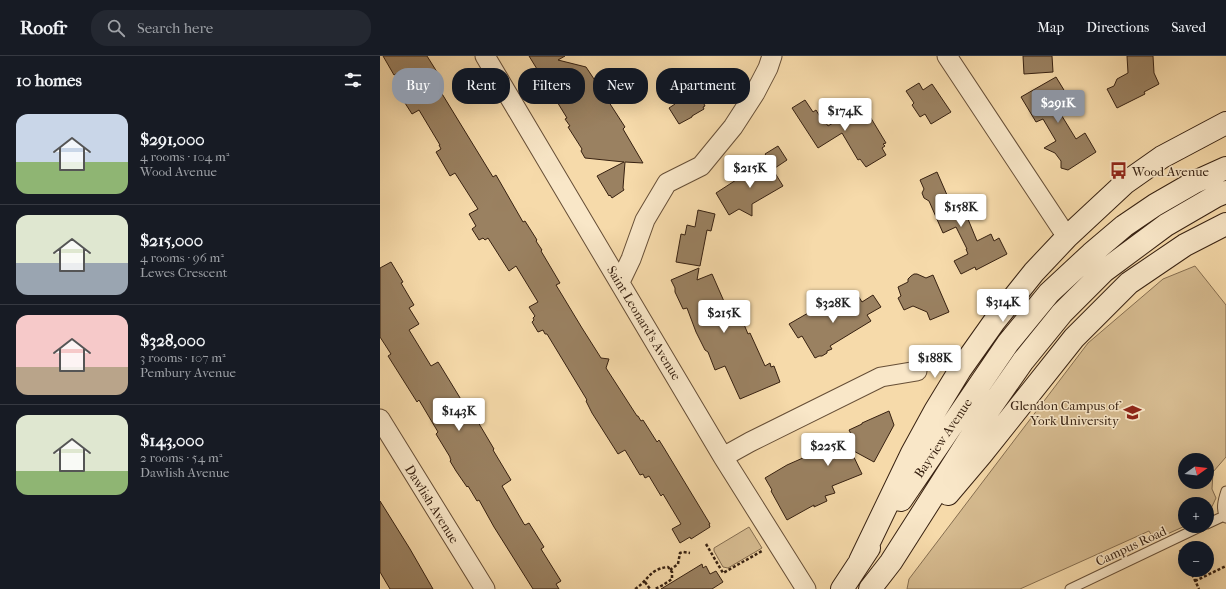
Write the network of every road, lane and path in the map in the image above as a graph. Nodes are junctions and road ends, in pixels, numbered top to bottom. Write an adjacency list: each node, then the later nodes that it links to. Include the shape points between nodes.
1 (485, 56): 9 (street, Saint Leonard's Avenue)
2 (772, 56): 9 (street, via 751,99 733,127 701,166 667,183 645,220)
3 (947, 56): 8 (street)
4 (1226, 123): 8 (main road, via 1162,157 1125,183)
5 (1226, 168): 20 (main road, Bayview Avenue, via 1188,186 1124,226 1050,293 1008,343)
6 (1226, 192): 21 (main road, Bayview Avenue, via 1166,225 1104,271 1062,313 1023,361 979,424)
7 (1226, 224): 21 (main road, via 1184,244 1129,283 1074,338 981,455)
8 (1067, 236): 20 (main road, via 1016,294 960,370 912,453)
9 (620, 282): 12 (street, Saint Leonard's Avenue)
10 (917, 371): 12 (street, via 881,377)
11 (380, 419): 27 (street, Dawlish Avenue)
12 (723, 457): 31 (street, Saint Leonard's Avenue)
13 (1226, 491): 14 (lane, via 1222,501)
14 (1225, 517): 15 (lane)
15 (1214, 521)
16 (1187, 533): 34 (lane, Campus Road)
17 (706, 544): 18 (path, via 723,573)
18 (762, 551)
19 (690, 553): 23 (path, via 680,554 678,564)
20 (860, 561): 32 (main road, Bayview Avenue)
21 (891, 562): 33 (main road, Bayview Avenue)
22 (1226, 566): 25 (path)
23 (670, 570): 26 (path, via 668,567 653,571); 30 (path, via 672,579)
24 (1193, 577): 25 (path)
25 (1195, 581): 35 (path)
26 (645, 582): 28 (path); 29 (path)
27 (485, 589)
28 (635, 589)
29 (650, 589)
30 (655, 589)
31 (806, 589)
32 (842, 589)
33 (870, 589)
34 (1070, 589)
35 (1198, 589)

